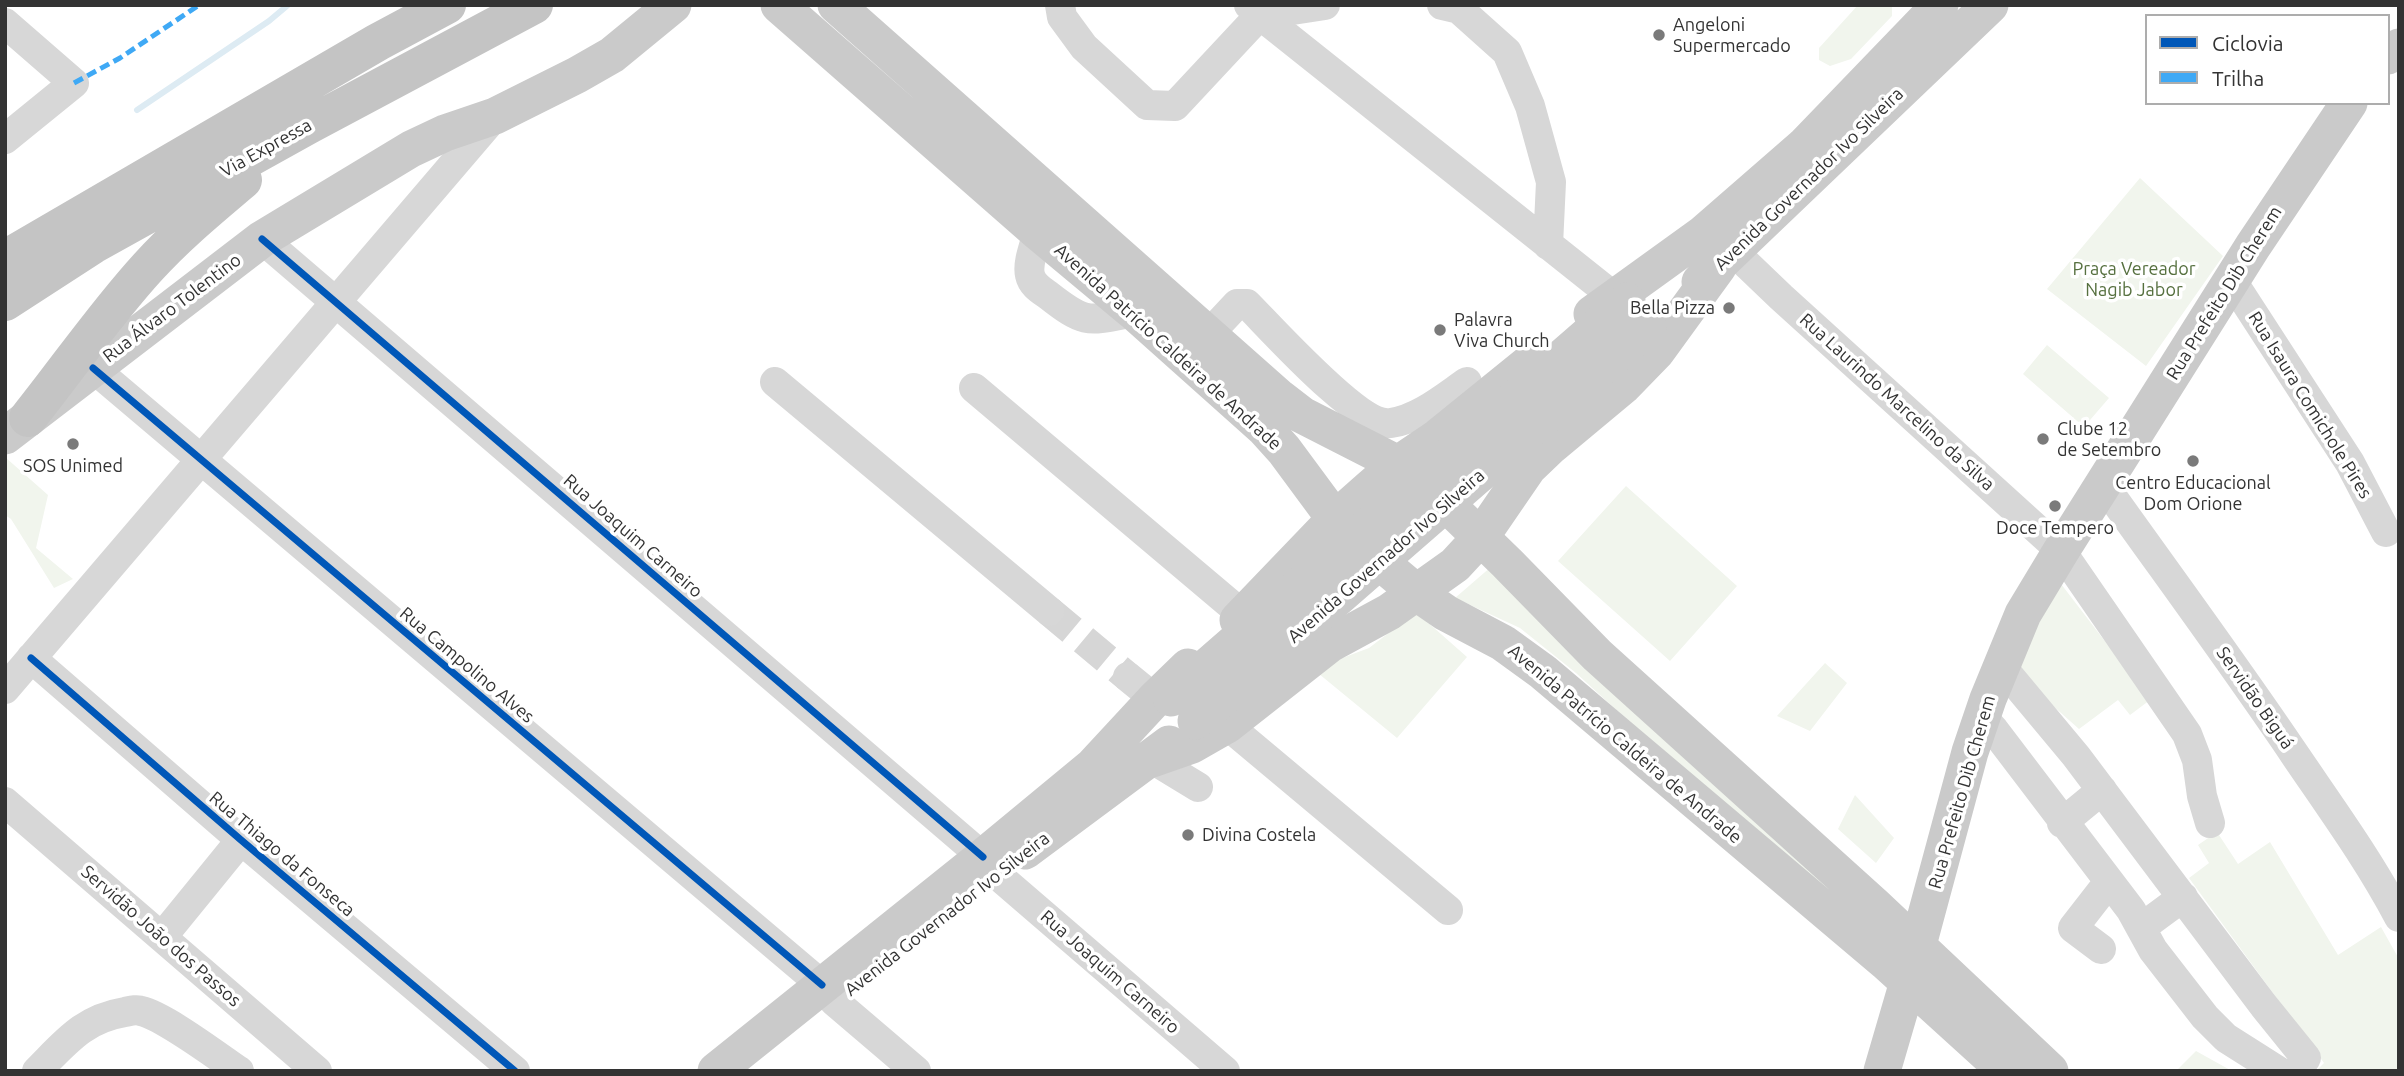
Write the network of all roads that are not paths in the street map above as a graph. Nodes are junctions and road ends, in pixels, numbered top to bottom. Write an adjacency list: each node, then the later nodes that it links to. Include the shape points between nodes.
1 (447, 5): 17 (highway, Via Expressa)
2 (534, 5): 15 (highway, Via Expressa)
3 (673, 5): 14 (main road, Rua Álvaro Tolentino, via 612,55)
4 (779, 5): 36 (main road, Avenida Patrício Caldeira de Andrade, via 1265,429)
5 (836, 5): 27 (main road, Avenida Patrício Caldeira de Andrade)
6 (1060, 5): 11 (street, via 1062,17 1084,47 1147,105 1161,107 1175,106)
7 (1325, 5): 11 (street)
8 (1442, 5): 20 (street, via 1460,9 1507,52 1530,106 1551,182)
9 (1940, 5): 21 (main road, Avenida Governador Ivo Silveira, via 1804,146)
10 (1990, 5): 21 (main road, Avenida Governador Ivo Silveira)
11 (1254, 10): 20 (street)
12 (5, 23): 16 (street, via 74,82)
13 (2348, 105): 23 (main road, Rua Prefeito Dib Cherem)
14 (495, 116): 19 (main road, Rua Álvaro Tolentino, via 411,149); 25 (street)
15 (309, 125): 24 (highway, Via Expressa, via 93,245); 32 (highway, via 149,266)
16 (5, 139)
17 (73, 218): 18 (highway); 22 (highway, Via Expressa)
18 (5, 236)
19 (262, 239): 25 (street, Rua Joaquim Carneiro); 28 (main road, Rua Álvaro Tolentino)
20 (1548, 245): 26 (street)
21 (1720, 250): 26 (main road, Avenida Governador Ivo Silveira); 38 (main road, via 1657,351 1528,468); 39 (street, Rua Laurindo Marcelino da Silva, via 1781,297)
22 (5, 259)
23 (2232, 281): 35 (main road, Rua Prefeito Dib Cherem); 37 (street, Rua Isaura Comichole Pires, via 2350,463)
24 (5, 302)
25 (336, 302): 33 (street); 55 (street, Rua Joaquim Carneiro)
26 (1629, 308): 34 (main road); 46 (main road, Avenida Governador Ivo Silveira, bridge)
27 (1209, 335): 29 (street, via 1237,304 1247,304 1335,392 1381,422 1392,423 1428,409); 34 (main road, Avenida Patrício Caldeira de Andrade, via 1302,415)
28 (93, 368): 32 (main road, Rua Álvaro Tolentino); 33 (street, Rua Campolino Alves)
29 (1467, 382)
30 (775, 383): 41 (street)
31 (974, 388): 42 (street)
32 (17, 427)
33 (200, 461): 43 (street); 67 (street, Rua Campolino Alves)
34 (1398, 464): 36 (main road); 38 (main road, Avenida Patrício Caldeira de Andrade)
35 (2103, 484): 39 (main road, Rua Prefeito Dib Cherem); 61 (street, Servidão Biguá, via 2330,805)
36 (1335, 519): 40 (main road, Avenida Patrício Caldeira de Andrade); 42 (main road)
37 (2386, 531)
38 (1480, 538): 40 (main road, via 1455,565); 59 (main road, Avenida Patrício Caldeira de Andrade, via 1597,655)
39 (2060, 551): 44 (main road, Rua Prefeito Dib Cherem); 53 (street, Rua Laurindo Marcelino da Silva, via 2187,734)
40 (1417, 593): 46 (main road, via 1329,644); 66 (main road, Avenida Patrício Caldeira de Andrade, via 1543,672)
41 (1049, 611)
42 (1242, 615): 46 (main road)
43 (31, 658): 45 (street); 54 (street, Rua Thiago da Fonseca)
44 (2001, 666): 47 (main road, Rua Prefeito Dib Cherem); 50 (street)
45 (5, 689)
46 (1176, 704): 48 (main road, Avenida Governador Ivo Silveira); 55 (main road, Avenida Governador Ivo Silveira, via 1092,767); 60 (street)
47 (1982, 717): 52 (street); 57 (main road, Rua Prefeito Dib Cherem)
48 (1152, 759): 49 (street); 55 (main road, Avenida Governador Ivo Silveira)
49 (1198, 787)
50 (2102, 790): 52 (street); 58 (street)
51 (5, 802): 63 (street, Servidão João dos Passos)
52 (2062, 823): 56 (street)
53 (2210, 823)
54 (241, 841): 63 (street); 76 (street, Rua Thiago da Fonseca)
55 (989, 865): 67 (main road, Avenida Governador Ivo Silveira); 80 (street, Rua Joaquim Carneiro)
56 (2108, 883): 62 (street); 65 (street, via 2073,928)
57 (1934, 886): 59 (main road, via 1898,902); 64 (main road, Rua Prefeito Dib Cherem)
58 (2183, 897): 62 (street); 68 (street)
59 (1875, 906): 64 (main road, Avenida Patrício Caldeira de Andrade)
60 (1448, 910)
61 (2399, 917)
62 (2141, 928): 71 (street, via 2205,1017)
63 (162, 937): 75 (street, Servidão João dos Passos)
64 (1919, 946): 66 (main road, Rua Prefeito Dib Cherem); 82 (main road, Avenida Patrício Caldeira de Andrade)
65 (2101, 949)
66 (1908, 982): 69 (main road, Avenida Patrício Caldeira de Andrade); 70 (main road, Rua Prefeito Dib Cherem)
67 (828, 993): 77 (main road, Avenida Governador Ivo Silveira); 78 (main road, Avenida Governador Ivo Silveira); 79 (street, Rua Campolino Alves)
68 (2264, 1006): 71 (street); 84 (street, via 2306,1058)
69 (1937, 1008): 70 (main road, via 1920,1007); 81 (main road, Avenida Patrício Caldeira de Andrade)
70 (1897, 1021): 72 (main road, Rua Prefeito Dib Cherem)
71 (2227, 1038): 83 (street)
72 (1883, 1070)
73 (37, 1071): 74 (street, via 93,1021 140,1010)
74 (239, 1071)
75 (317, 1071)
76 (515, 1071)
77 (716, 1071)
78 (751, 1071)
79 (916, 1071)
80 (1226, 1071)
81 (2006, 1071)
82 (2050, 1071)
83 (2278, 1071)
84 (2297, 1071)

